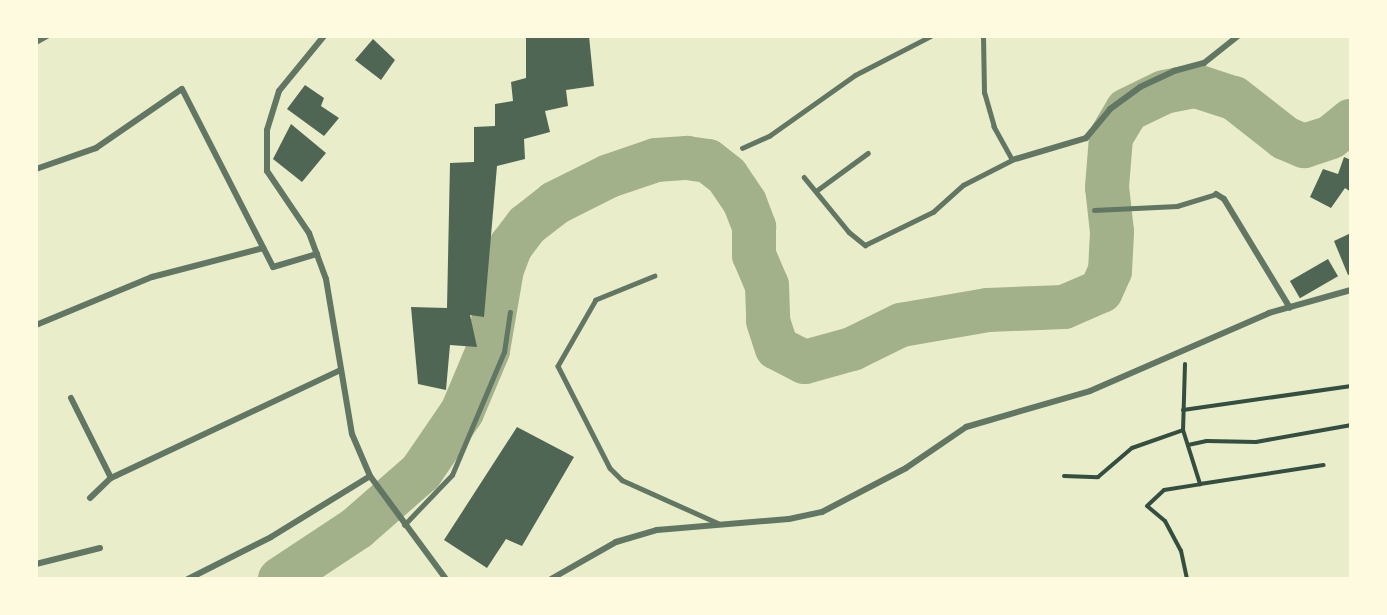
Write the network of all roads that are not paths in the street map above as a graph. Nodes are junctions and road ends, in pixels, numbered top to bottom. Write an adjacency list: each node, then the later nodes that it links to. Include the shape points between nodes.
1 (46, 36): 6 (street)
2 (324, 36): 16 (street, via 279,91 267,130 267,171 309,233)
3 (931, 36): 7 (lane, via 855,75 769,136)
4 (983, 36): 9 (lane, via 984,93 994,127)
5 (1238, 36): 9 (street, via 1204,63 1174,71 1140,87 1110,110 1086,138)
6 (36, 42)
7 (742, 148)
8 (868, 153): 12 (lane)
9 (1012, 160): 12 (lane, via 963,185 933,212 865,245)
10 (36, 169): 15 (street, via 96,148 182,89)
11 (804, 177): 12 (lane)
12 (816, 191)
13 (1216, 194): 14 (lane, via 1177,206); 19 (street, via 1224,199)
14 (1094, 210)
15 (263, 248): 16 (street, via 273,267); 21 (street, via 152,277)
16 (317, 254): 22 (street, via 326,279)
17 (655, 276): 28 (lane, via 596,300 558,366 610,468 622,480)
18 (1351, 290): 19 (street)
19 (1290, 308): 28 (street, via 1185,348 1090,391 966,427 906,468 822,512)
20 (510, 312): 27 (lane, via 504,352 452,475)
21 (36, 325)
22 (341, 370): 24 (street, via 351,434); 25 (street)
23 (71, 398): 25 (street)
24 (370, 476): 27 (street); 31 (street, via 270,537)
25 (111, 478): 26 (street)
26 (90, 498)
27 (404, 525): 32 (street)
28 (722, 525): 33 (street, via 657,530 616,542)
29 (100, 548): 30 (street)
30 (36, 564)
31 (188, 579)
32 (446, 579)
33 (551, 579)

